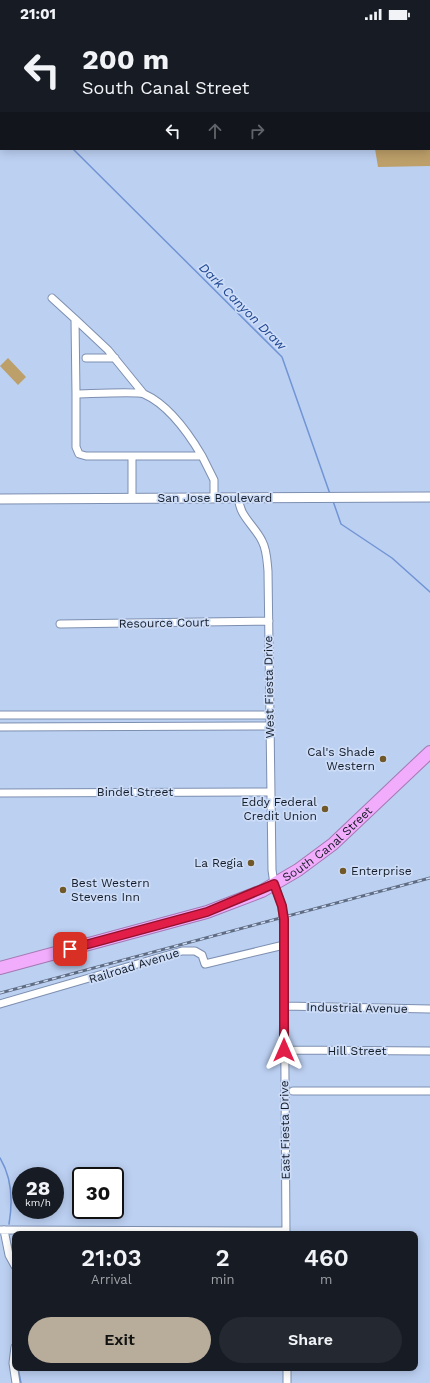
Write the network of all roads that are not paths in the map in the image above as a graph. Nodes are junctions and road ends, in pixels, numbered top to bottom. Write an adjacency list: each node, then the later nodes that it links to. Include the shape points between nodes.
1 (52, 298): 2 (street)
2 (75, 319): 4 (street); 6 (street)
3 (86, 358): 4 (street)
4 (115, 358): 5 (street)
5 (143, 393): 6 (street); 8 (street, via 173,414)
6 (76, 394): 7 (street, via 76,447 79,454)
7 (132, 456): 8 (street); 10 (street)
8 (202, 456): 11 (street, via 214,480)
9 (0, 498): 10 (street, San Jose Boulevard)
10 (132, 498): 11 (street, San Jose Boulevard)
11 (214, 498): 12 (street, San Jose Boulevard)
12 (239, 498): 13 (street, San Jose Boulevard); 14 (street, West Fiesta Drive, via 239,506 266,550)
13 (430, 498)
14 (269, 621): 15 (street, Resource Court); 17 (street, West Fiesta Drive)
15 (60, 624)
16 (0, 715): 17 (street)
17 (270, 715): 18 (street, West Fiesta Drive)
18 (270, 726): 19 (street); 21 (street, West Fiesta Drive)
19 (0, 727)
20 (430, 752): 23 (highway, South Canal Street, via 333,844)
21 (271, 792): 22 (street, Bindel Street); 23 (street, West Fiesta Drive)
22 (0, 793)
23 (274, 884): 24 (street, East Fiesta Drive, via 282,906); 25 (highway, South Canal Street, via 207,912)
24 (284, 945): 26 (street, Railroad Avenue, via 205,964 202,955 195,951 182,951); 27 (street, East Fiesta Drive)
25 (0, 968)
26 (0, 1004)
27 (284, 1006): 28 (street, Industrial Avenue); 29 (street, East Fiesta Drive)
28 (430, 1009)
29 (284, 1050): 30 (street, Hill Street); 35 (street, East Fiesta Drive)
30 (430, 1051)
31 (294, 1091): 32 (street)
32 (430, 1091)
33 (2, 1230): 34 (street); 36 (street)
34 (144, 1231)
35 (286, 1231)
36 (12, 1260)
37 (14, 1371): 39 (street)
38 (287, 1371): 40 (street)
39 (16, 1383)
40 (287, 1383)

